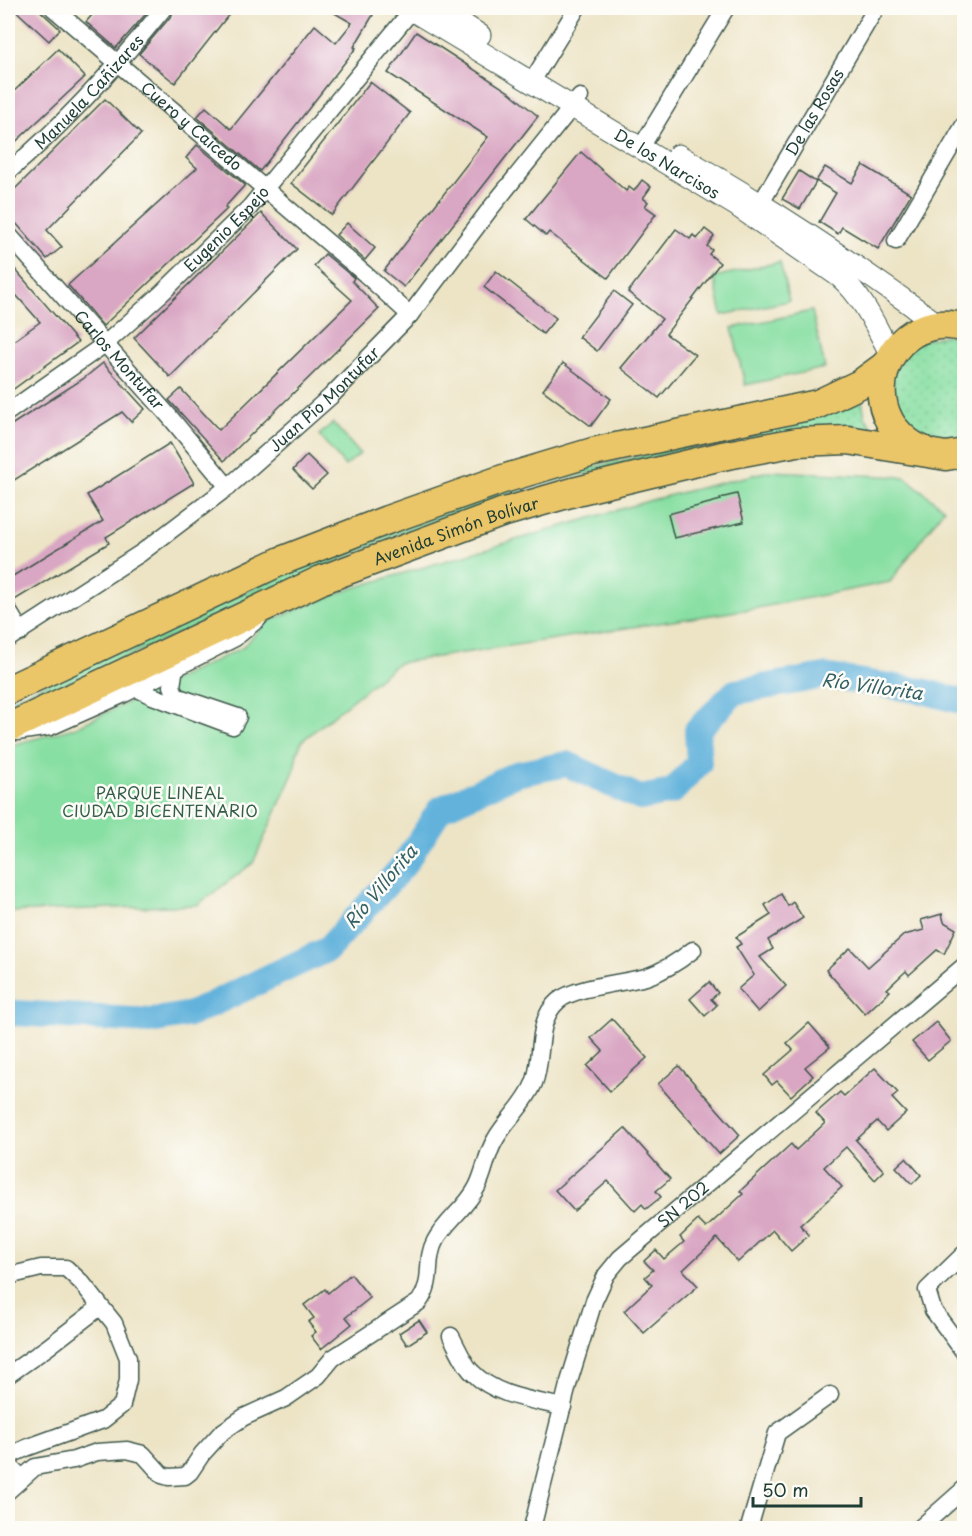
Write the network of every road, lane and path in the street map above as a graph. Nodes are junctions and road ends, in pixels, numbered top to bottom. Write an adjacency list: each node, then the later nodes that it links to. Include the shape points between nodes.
1 (53, 8): 7 (street, Cuero y Caicedo)
2 (164, 8): 7 (street, Manuela Cañizares)
3 (577, 8): 8 (street)
4 (726, 8): 11 (street)
5 (876, 8): 14 (street, De las Rosas)
6 (420, 9): 8 (street, De los Narcisos); 13 (street, Eugenio Espejo)
7 (117, 64): 12 (street, Manuela Cañizares, via 47,138); 13 (street, Cuero y Caicedo)
8 (534, 77): 9 (street, De los Narcisos)
9 (576, 102): 11 (street, De los Narcisos); 17 (street, Juan Pio Montufar)
10 (964, 125): 16 (street)
11 (644, 143): 14 (street, De los Narcisos)
12 (8, 172)
13 (264, 189): 17 (street, Cuero y Caicedo); 19 (street, Eugenio Espejo, via 162,293)
14 (757, 210): 18 (street, De los Narcisos); 20 (street, De los Narcisos, via 850,286 864,303)
15 (8, 234): 19 (street, Carlos Montufar)
16 (896, 241)
17 (410, 315): 24 (street, Juan Pio Montufar, via 331,396)
18 (954, 324): 20 (highway, Avenida Simón Bolívar, via 916,332 906,338)
19 (105, 344): 21 (street, Eugenio Espejo); 24 (street, Carlos Montufar)
20 (889, 360): 23 (highway, Avenida Simón Bolívar, via 882,384 883,403 890,421 901,437); 30 (highway, Avenida Simón Bolívar, via 860,384 818,404 593,452 387,520 281,561)
21 (8, 412)
22 (964, 453): 23 (highway, Avenida Simón Bolívar)
23 (935, 454): 25 (highway, Avenida Simón Bolívar, via 864,441 822,439 722,456 501,513)
24 (228, 487): 27 (street, Juan Pio Montufar, via 141,553)
25 (281, 598): 28 (street, via 235,638); 31 (highway, Avenida Simón Bolívar)
26 (8, 610): 27 (street)
27 (14, 635)
28 (175, 667): 29 (street); 29 (street, via 172,686 176,696 238,717 233,726)
29 (136, 688): 32 (street, via 50,727)
30 (8, 690)
31 (8, 728)
32 (8, 733)
33 (693, 950): 43 (street, via 660,972 571,993 558,1001 544,1030 535,1081 527,1098 496,1137 477,1188 435,1241 430,1253 429,1283 419,1302 333,1358 318,1376 286,1398 222,1432 185,1476 162,1475 143,1454 127,1450 97,1452 35,1467)
34 (964, 966): 42 (street, SN 202, via 620,1258 606,1275 594,1301)
35 (964, 1254): 39 (street, via 927,1290 933,1310)
36 (8, 1276): 37 (street, via 41,1268 66,1268)
37 (100, 1307): 40 (street); 43 (street, via 114,1323 128,1358 122,1405 103,1420 9,1456 11,1468)
38 (450, 1336): 42 (street, via 470,1371 489,1386)
39 (964, 1352)
40 (8, 1375)
41 (830, 1395): 47 (street, via 777,1433)
42 (563, 1407): 46 (street, SN 202)
43 (22, 1477): 45 (street)
44 (964, 1489): 48 (street)
45 (8, 1491)
46 (532, 1528)
47 (749, 1528)
48 (920, 1528)

